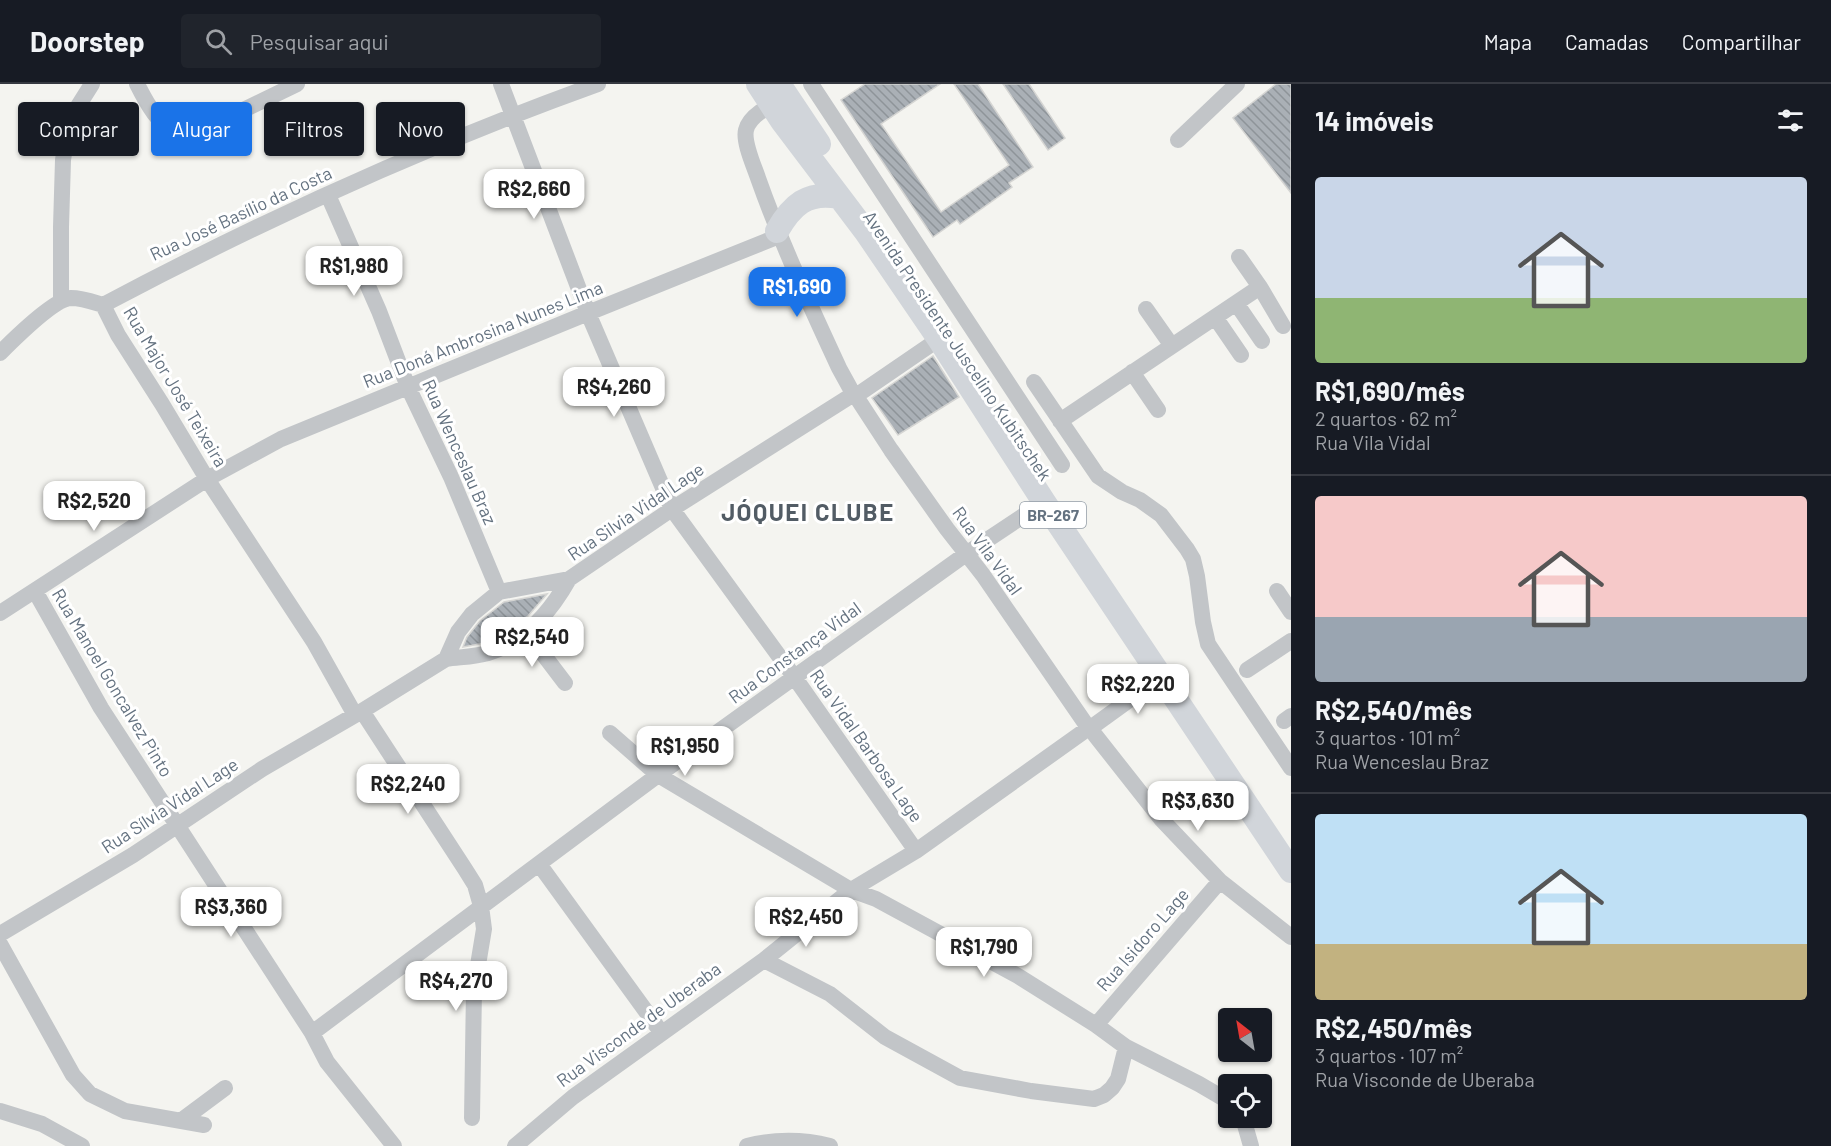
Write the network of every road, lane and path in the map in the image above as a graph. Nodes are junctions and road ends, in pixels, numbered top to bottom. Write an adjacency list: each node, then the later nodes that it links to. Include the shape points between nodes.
1 (92, 84): 17 (street, via 75,111 63,160)
2 (137, 84): 3 (street, via 160,120 183,132 200,130)
3 (297, 84)
4 (501, 84): 10 (street, Rua Vidal Barbosa Lage)
5 (598, 84): 10 (street, Rua José Basílio da Costa)
6 (758, 84): 9 (highway, Avenida Presidente Juscelino Kubitschek / BR-267)
7 (811, 84): 35 (street)
8 (1237, 84): 11 (street)
9 (780, 95): 13 (highway, Avenida Presidente Juscelino Kubitschek / BR-267); 14 (street, Rua Vila Vidal, via 753,119 746,131 752,161); 59 (highway, Avenida Presidente Juscelino Kubitschek / BR-267, via 1010,418 1056,496)
10 (513, 115): 12 (street, Rua José Basílio da Costa); 21 (street, Rua Vidal Barbosa Lage)
11 (1178, 140)
12 (328, 195): 19 (street, Rua José Basílio da Costa, via 197,255); 31 (street, Rua Wenceslau Braz)
13 (839, 197): 14 (highway, via 808,199 791,209); 24 (highway, Avenida Presidente Juscelino Kubitschek / BR-267)
14 (778, 234): 21 (street, Rua Doná Ambrosina Nunes Lima); 32 (street, Rua Vila Vidal, via 839,368)
15 (1239, 257): 16 (street)
16 (1260, 287): 18 (street); 23 (street)
17 (62, 301): 19 (street, Rua Major José Teixeira, via 82,299); 27 (street)
18 (1236, 303): 22 (street); 25 (street)
19 (103, 305): 36 (street, Rua Major José Teixeira)
20 (1146, 309): 26 (street)
21 (588, 313): 31 (street, Rua Doná Ambrosina Nunes Lima); 38 (street, Rua Vidal Barbosa Lage)
22 (1215, 317): 26 (street); 28 (street)
23 (1284, 326)
24 (939, 339): 32 (street, Rua Silvia Vidal Lage); 37 (highway, Avenida Presidente Juscelino Kubitschek / BR-267)
25 (1262, 341)
26 (1172, 346): 29 (street)
27 (0, 353)
28 (1241, 355)
29 (1132, 372): 33 (street); 34 (street)
30 (1034, 382): 34 (street)
31 (408, 387): 36 (street, Rua Doná Ambrosina Nunes Lima, via 281,439); 43 (street, Rua Wenceslau Braz)
32 (855, 394): 38 (street, Rua Silvia Vidal Lage); 39 (street, Rua Vila Vidal)
33 (1158, 410)
34 (1060, 421): 56 (street, via 1098,476 1161,515 1187,549 1197,576 1208,644)
35 (1062, 465)
36 (207, 479): 41 (street, Rua Doná Ambrosina Nunes Lima); 53 (street, Rua Major José Teixeira)
37 (1044, 502): 39 (street, Rua Constança Vidal); 50 (highway, Avenida Presidente Juscelino Kubitschek / BR-267)
38 (672, 509): 40 (street, Rua Silvia Vidal Lage); 51 (street, Rua Vidal Barbosa Lage)
39 (966, 554): 51 (street, Rua Constança Vidal); 54 (street, Rua Vila Vidal)
40 (569, 579): 43 (street, Rua Silvia Vidal Lage); 46 (street)
41 (34, 591): 45 (street, Rua Doná Ambrosina Nunes Lima); 58 (street, Rua Manoel Goncalvez Pinto, via 101,708)
42 (1277, 591): 44 (street)
43 (499, 592): 48 (street, Rua Silvia Vidal Lage, via 472,614)
44 (1291, 612)
45 (0, 613)
46 (527, 633): 48 (street, via 487,653); 52 (street)
47 (1291, 641): 49 (street)
48 (446, 658): 53 (street)
49 (1247, 670)
50 (1161, 677): 54 (street, Rua Visconde de Uberaba); 62 (highway, Avenida Presidente Juscelino Kubitschek / BR-267)
51 (795, 678): 57 (street, Rua Constança Vidal); 60 (street, Rua Vidal Barbosa Lage)
52 (565, 683)
53 (359, 713): 58 (street, Rua Sílvia Vidal Lage, via 262,769); 65 (street, Rua Major José Teixeira, via 465,869)
54 (1090, 729): 60 (street, Rua Visconde de Uberaba); 63 (street, Rua Vila Vidal, via 1162,820)
55 (610, 733): 57 (street)
56 (1291, 768)
57 (658, 776): 61 (street, Rua Constança Vidal); 64 (street)
58 (176, 826): 66 (street, Rua Sílvia Vidal Lage); 72 (street, Rua Manoel Goncalvez Pinto)
59 (1291, 849)
60 (916, 851): 64 (street, Rua Visconde de Uberaba)
61 (539, 864): 65 (street, Rua Constança Vidal); 71 (street)
62 (1291, 871)
63 (1220, 881): 67 (street, Rua Vila Vidal); 70 (street, Rua Isidoro Lage)
64 (851, 890): 69 (street, Rua Visconde de Uberaba); 70 (street, via 876,899 1018,976)
65 (481, 906): 72 (street, Rua Constança Vidal); 77 (street, Rua Major José Teixeira, via 484,929 474,989)
66 (0, 934)
67 (1291, 937)
68 (0, 944): 78 (street, via 73,1075 90,1095 125,1111)
69 (764, 960): 71 (street, Rua Visconde de Uberaba); 73 (street, via 830,994 885,1037 960,1078 1094,1099 1113,1088)
70 (1096, 1025): 73 (street)
71 (662, 1032): 83 (street, Rua Visconde de Uberaba, via 573,1097)
72 (312, 1033): 82 (street, Rua Manoel Goncalvez Pinto, via 327,1062)
73 (1126, 1047): 75 (street)
74 (225, 1088): 78 (street)
75 (1218, 1095)
76 (0, 1111): 81 (street, via 42,1124)
77 (472, 1118)
78 (182, 1120): 79 (street)
79 (204, 1125)
80 (1246, 1128): 86 (street)
81 (82, 1146)
82 (394, 1146)
83 (515, 1146)
84 (747, 1146): 85 (street, via 785,1140)
85 (830, 1146)
86 (1251, 1146)

